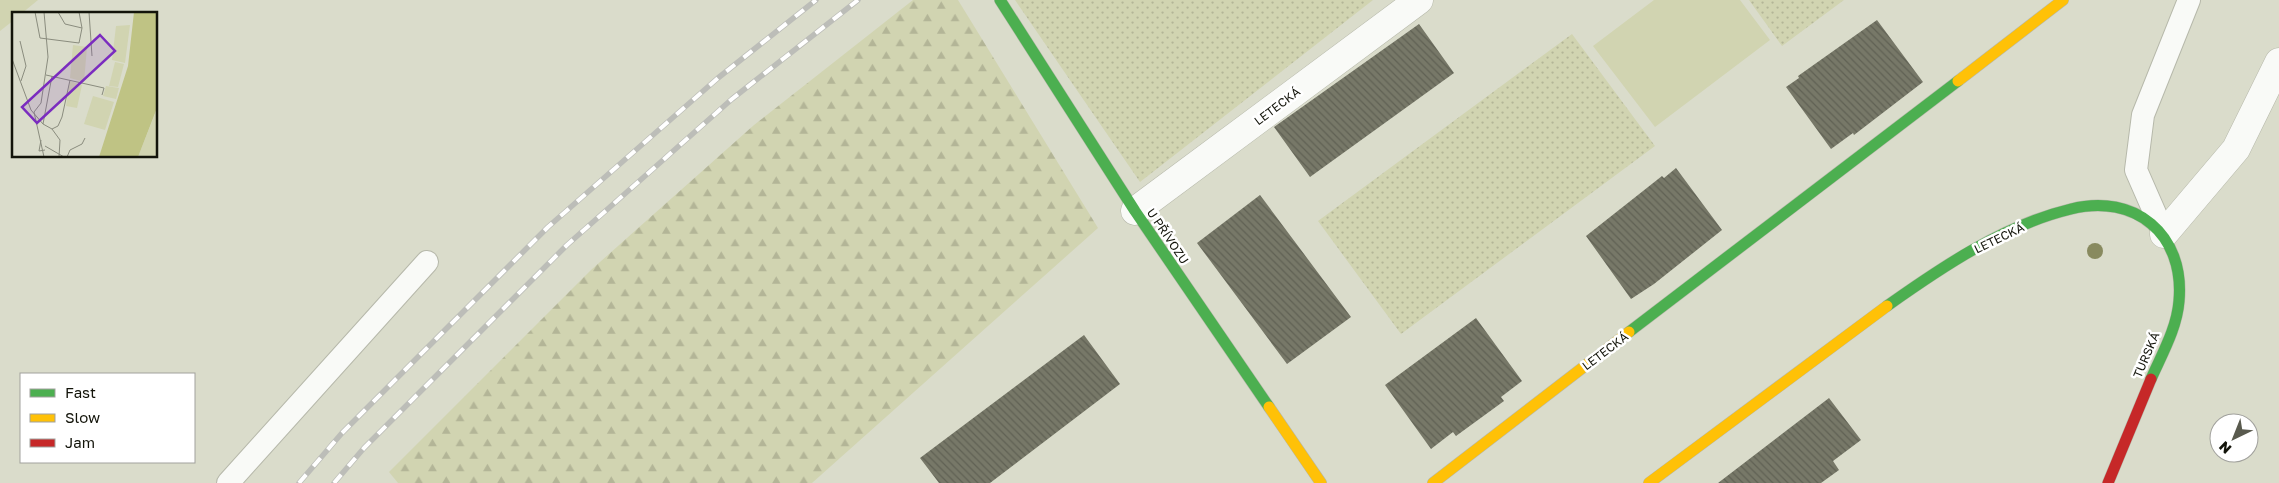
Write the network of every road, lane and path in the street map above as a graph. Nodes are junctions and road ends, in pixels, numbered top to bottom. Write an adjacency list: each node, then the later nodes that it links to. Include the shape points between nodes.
1 (1000, 0): 6 (street, U PŘÍVOZU)
2 (1419, 0): 6 (street, LETECKÁ)
3 (2063, 0): 11 (street, LETECKÁ)
4 (2190, 0): 7 (lane, via 2143,115 2136,170)
5 (2279, 62): 7 (street, via 2236,149)
6 (1135, 211): 10 (street, U PŘÍVOZU)
7 (2164, 234): 12 (street, LETECKÁ, via 2138,215 2096,205 2041,218 1995,239 1899,296); 13 (street, TURSKÁ, via 2172,251 2178,279 2178,310)
8 (427, 262): 9 (lane)
9 (228, 483)
10 (1321, 483)
11 (1432, 483)
12 (1649, 483)
13 (2108, 483)

